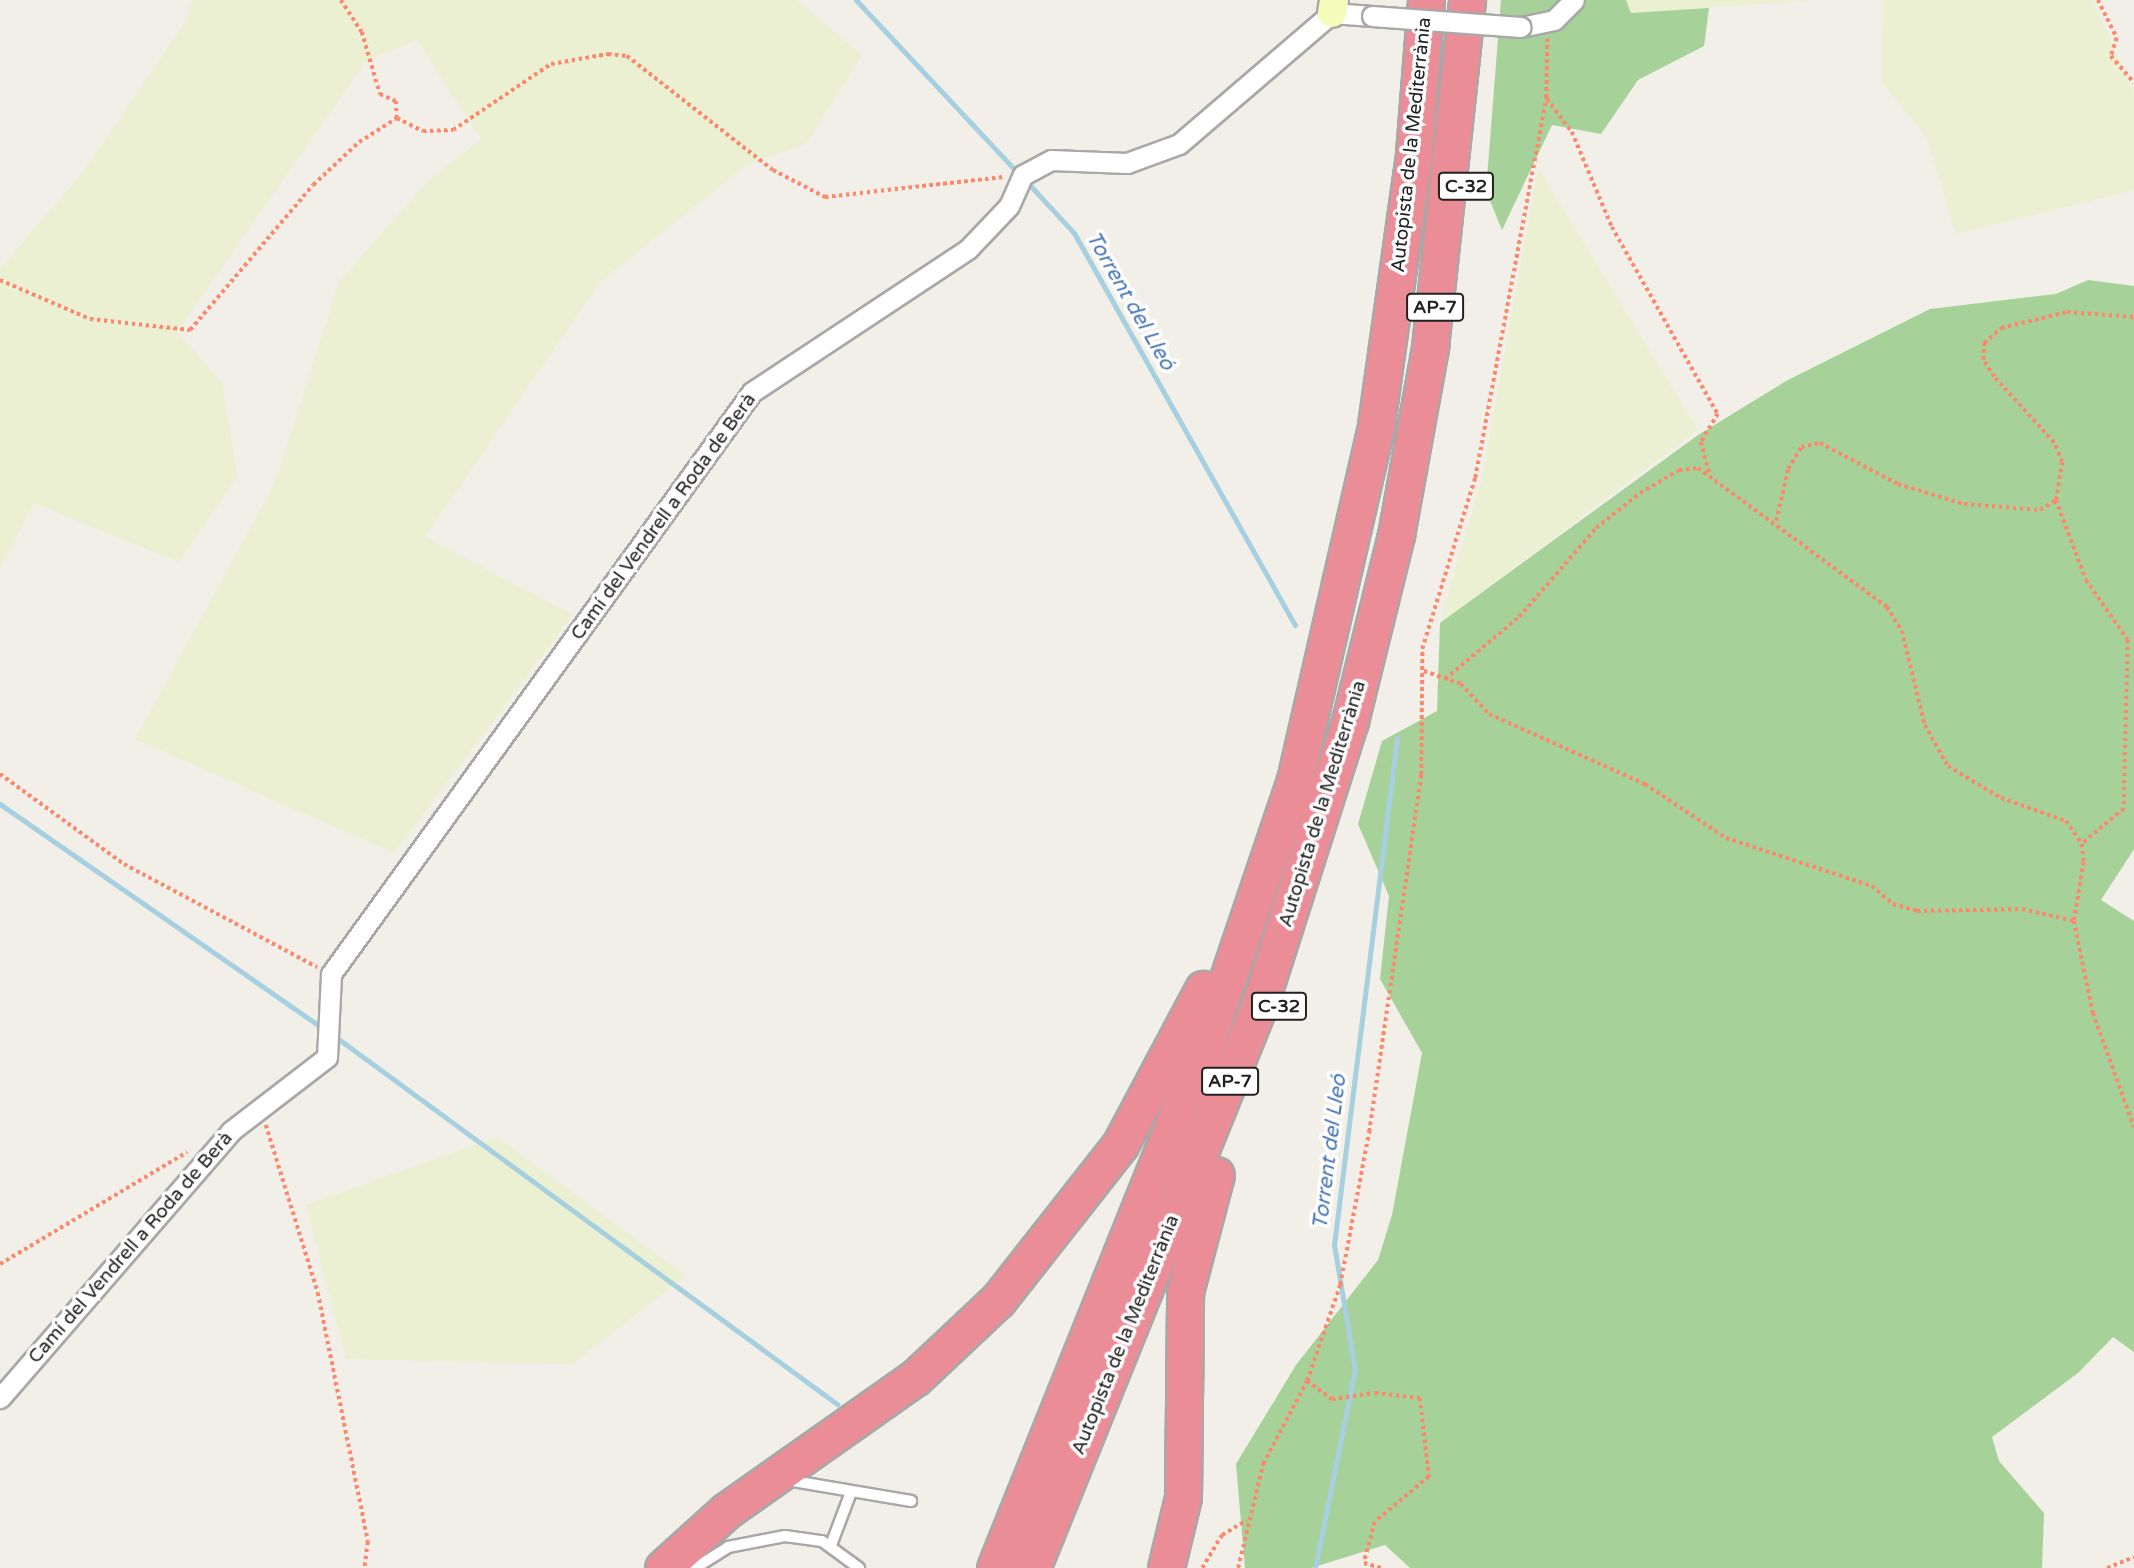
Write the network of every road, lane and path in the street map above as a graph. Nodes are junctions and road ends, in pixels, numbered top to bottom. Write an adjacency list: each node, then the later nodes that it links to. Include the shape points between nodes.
1 (341, 0): 11 (path, via 362,32 380,94 396,101)
2 (1426, 0): 20 (highway, Autopista de la Mediterrània / AP-7, via 1391,335 1360,512)
3 (1467, 0): 8 (highway, Autopista de la Mediterrània / AP-7)
4 (1574, 0): 7 (street)
5 (2098, 0): 9 (path, via 2117,38 2111,57)
6 (1333, 6): 7 (street, bridge, via 1372,16 1521,27); 12 (street, via 1179,144 1127,163 1051,160)
7 (1546, 23): 10 (path)
8 (1461, 66): 42 (highway, Autopista de la Mediterrània / AP-7, via 1443,253 1414,441 1350,720 1260,1003); 43 (highway, C-32, via 1467,209 1422,499 1394,629 1337,834 1201,1216 1185,1292 1183,1497)
9 (2134, 82)
10 (1546, 98): 15 (path, via 1572,132 1612,227 1718,414 1701,442); 18 (path, via 1475,478 1422,649)
11 (397, 118): 12 (path, via 423,131 453,131 551,64 608,54 628,56 773,170 825,197); 13 (path, via 313,185 190,330 90,319)
12 (1023, 175): 24 (street, Camí del Vendrell a Roda de Berà, via 1009,206 968,249 752,392)
13 (0, 280)
14 (2134, 317): 16 (path, via 2067,312 2001,328 1984,343 1983,360 1994,377 2054,443 2062,462)
15 (1711, 477): 17 (path); 19 (path, via 1698,468 1679,470 1640,493 1596,528 1518,617)
16 (2056, 500): 17 (path, via 2020,513 1964,504 1898,484 1820,443 1801,447 1788,469); 22 (path, via 2085,580 2128,640 2124,809)
17 (1776, 521): 22 (path, via 1887,607 1902,631 1925,725 1948,766 2001,798 2066,821)
18 (1423, 671): 19 (path); 29 (path, via 1421,775 1369,1132 1340,1285)
19 (1445, 679): 23 (path, via 1461,684 1489,714 1645,784 1726,838 1872,886 1893,904 1917,911 2022,909)
20 (1316, 693): 31 (highway, via 1194,1011 1120,1145 1049,1242 980,1318 916,1377); 41 (highway, Autopista de la Mediterrània / AP-7, via 1295,780 1239,954)
21 (0, 774): 24 (path, via 124,864)
22 (2082, 844): 23 (path)
23 (2074, 921): 26 (path, via 2093,1013)
24 (331, 974): 25 (street, Camí del Vendrell a Roda de Berà, via 327,1057)
25 (261, 1109): 30 (street, Camí del Vendrell a Roda de Berà, via 231,1131); 37 (path, via 318,1293 368,1542)
26 (2134, 1127)
27 (190, 1151): 28 (path)
28 (0, 1264)
29 (1307, 1381): 34 (path, via 1263,1464); 46 (path, via 1332,1399 1375,1393 1420,1398 1429,1477 1375,1522 1364,1563)
30 (0, 1398)
31 (776, 1478): 32 (lane); 38 (highway, via 726,1511)
32 (851, 1492): 33 (lane); 35 (lane)
33 (911, 1501)
34 (1248, 1520): 44 (path, via 1222,1535); 45 (path)
35 (831, 1545): 39 (lane, via 770,1536 728,1547); 40 (lane)
36 (2134, 1557): 47 (path)
37 (365, 1568)
38 (663, 1568)
39 (695, 1568)
40 (859, 1568)
41 (995, 1568)
42 (1032, 1568)
43 (1166, 1568)
44 (1202, 1568)
45 (1238, 1568)
46 (1381, 1568)
47 (2107, 1568)

